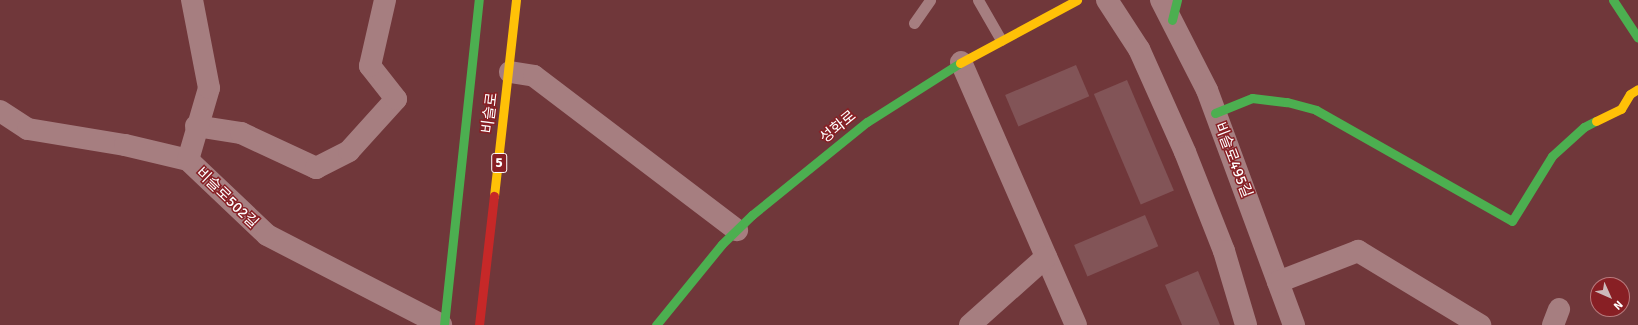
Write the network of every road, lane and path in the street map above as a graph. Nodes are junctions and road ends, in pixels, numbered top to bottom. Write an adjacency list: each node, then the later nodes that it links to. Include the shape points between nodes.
1 (192, 0): 20 (street, via 209,88)
2 (385, 0): 20 (street, via 370,66 396,99 349,151 316,168 240,133)
3 (479, 0): 26 (main road, 비슬로)
4 (516, 0): 16 (main road, 비슬로 / 5)
5 (930, 0): 12 (lane)
6 (978, 0): 14 (lane)
7 (1077, 0): 14 (main road, 성화로)
8 (1107, 0): 30 (street, via 1139,49 1185,152 1224,251)
9 (1161, 0): 11 (street, 비슬로495길)
10 (1613, 0): 13 (main road)
11 (1175, 10): 19 (street, 비슬로495길)
12 (914, 24)
13 (1638, 38)
14 (1001, 40): 15 (main road, 성화로)
15 (962, 62): 22 (main road, 성화로, via 901,97 867,122); 23 (street)
16 (510, 72): 22 (street, via 534,76); 27 (main road, 비슬로 / 5)
17 (1638, 89): 19 (main road, via 1630,94 1621,109 1584,127 1552,156 1512,221 1316,110 1287,102 1252,98)
18 (0, 111): 21 (street, 비슬로502길, via 28,129 125,145)
19 (1215, 113): 24 (street, 비슬로495길)
20 (196, 126): 21 (street)
21 (188, 160): 26 (street, 비슬로502길, via 266,235)
22 (737, 230): 25 (main road, 성화로, via 692,278)
23 (1046, 257): 28 (street); 29 (street)
24 (1278, 282): 31 (street, 비슬로495길); 32 (street, via 1358,252)
25 (658, 324)
26 (442, 325)
27 (479, 325)
28 (970, 325)
29 (1076, 325)
30 (1246, 325)
31 (1294, 325)
32 (1480, 325)

